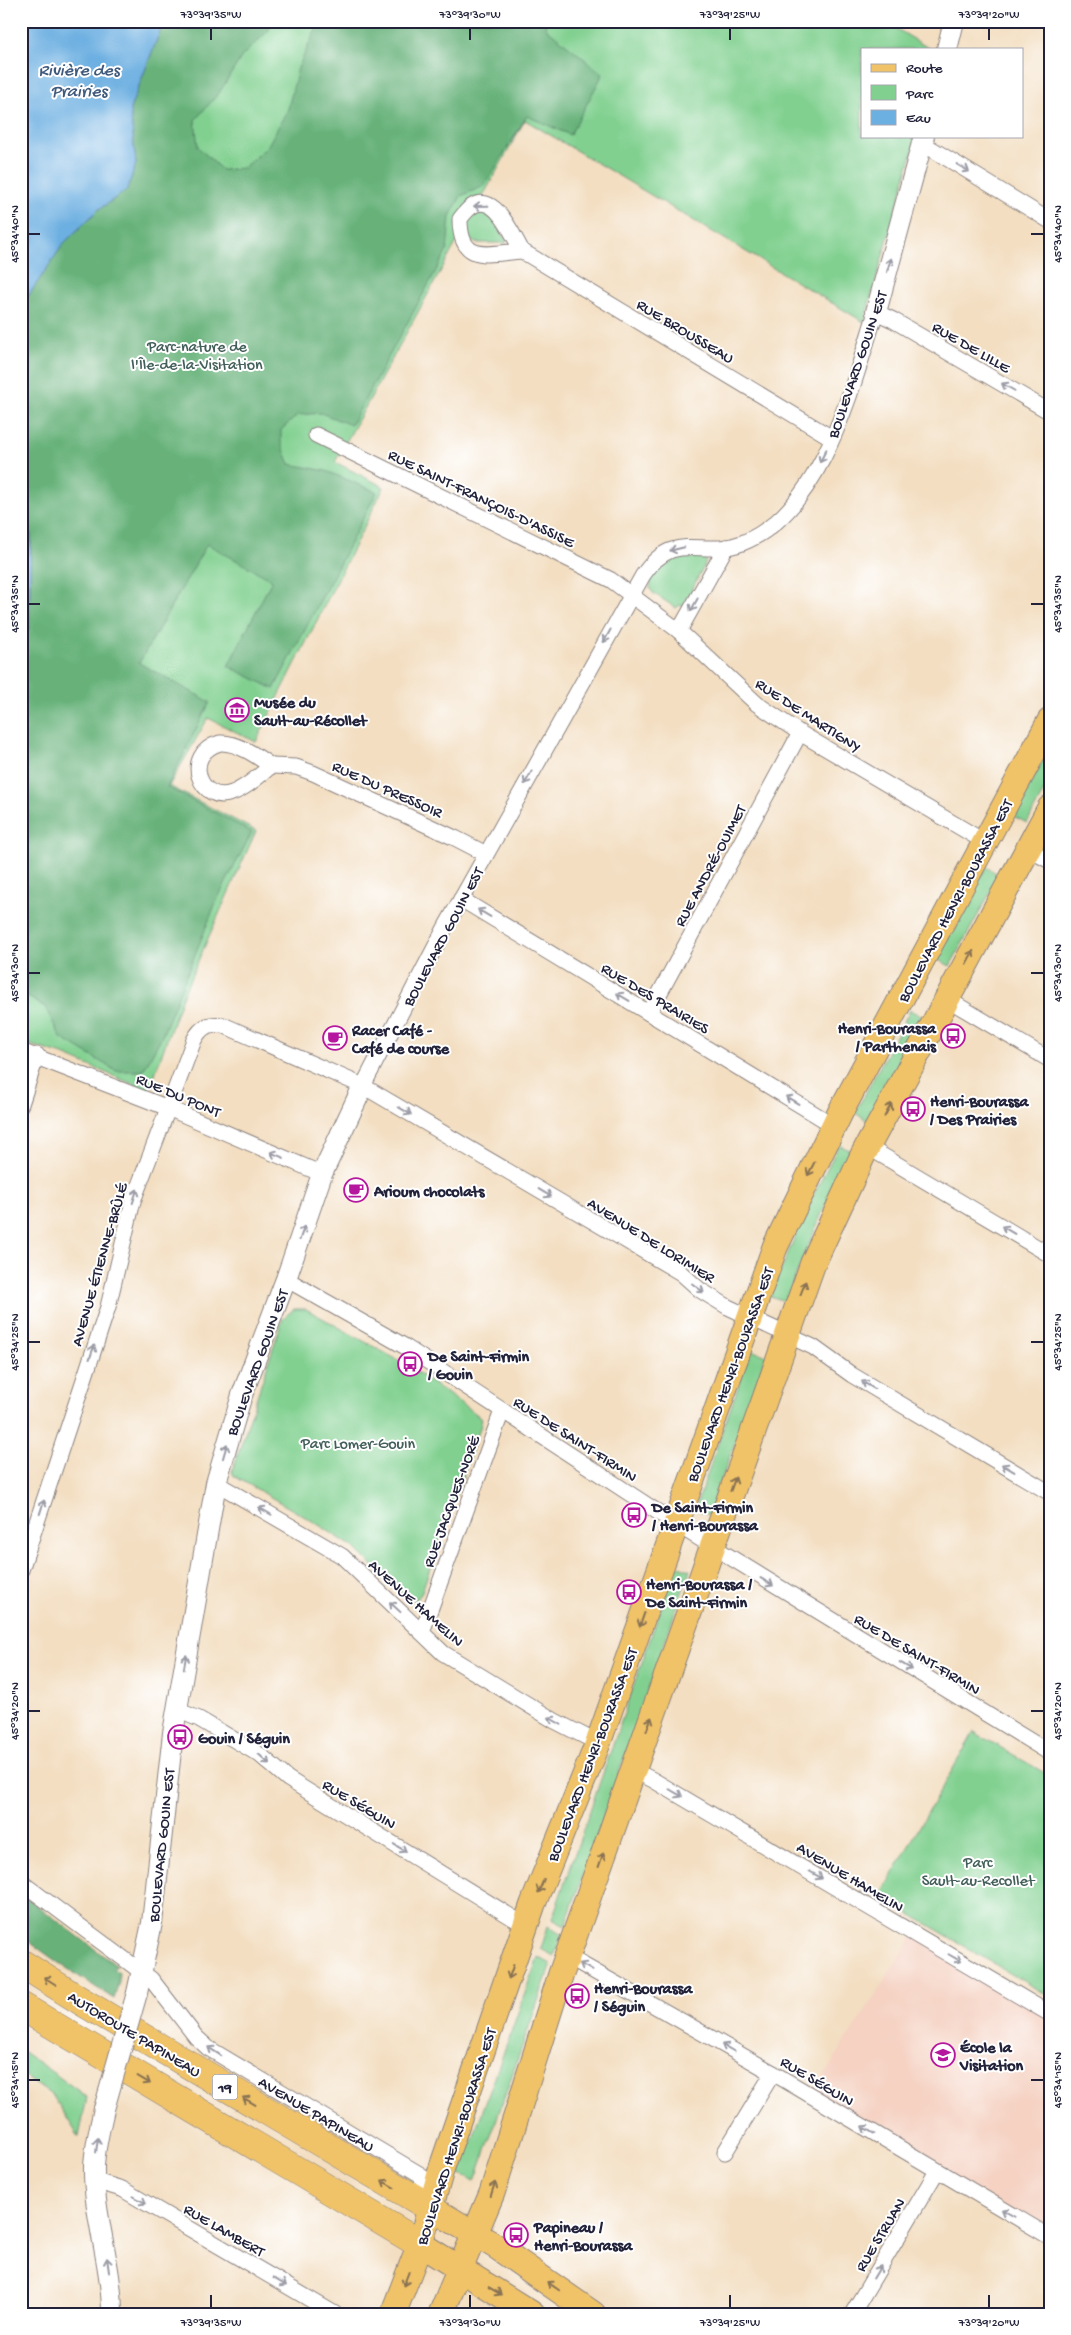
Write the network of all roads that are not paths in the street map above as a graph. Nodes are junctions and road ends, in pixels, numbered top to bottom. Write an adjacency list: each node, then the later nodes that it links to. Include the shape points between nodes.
1 (954, 21): 2 (street)
2 (947, 48)
3 (923, 140): 4 (street, one-way to 4); 6 (street, BOULEVARD GOUIN EST, one-way to 3)
4 (1050, 221)
5 (522, 251): 9 (street, RUE BROUSSEAU)
6 (876, 312): 7 (street, RUE DE LILLE, one-way to 6); 9 (street, BOULEVARD GOUIN EST)
7 (1050, 412)
8 (316, 435): 11 (street, RUE SAINT-FRANÇOIS-D'ASSISE, via 610,580)
9 (832, 438): 10 (street, BOULEVARD GOUIN EST, one-way to 10, via 809,484 786,514 757,536)
10 (726, 547): 11 (street, BOULEVARD GOUIN EST, one-way to 11, via 686,547 667,551 648,568); 12 (street, one-way to 12)
11 (631, 594): 12 (street, RUE DE MARTIGNY); 19 (street, BOULEVARD GOUIN EST, one-way to 19)
12 (679, 631): 14 (street, RUE DE MARTIGNY, via 745,694)
13 (1050, 721): 17 (main road, BOULEVARD HENRI-BOURASSA EST)
14 (800, 733): 17 (street, RUE DE MARTIGNY); 23 (street, RUE ANDRÉ-OUIMET)
15 (271, 766): 15 (street, RUE DU PRESSOIR, via 257,756 224,743 214,744 206,750 198,770 200,781 208,790 227,795); 19 (street, RUE DU PRESSOIR, via 296,767 313,773)
16 (1050, 808): 18 (main road)
17 (985, 842): 31 (main road, BOULEVARD HENRI-BOURASSA EST)
18 (1028, 850): 20 (street); 22 (main road, one-way to 18)
19 (486, 854): 21 (street, BOULEVARD GOUIN EST)
20 (1050, 861)
21 (461, 900): 23 (street, RUE DES PRAIRIES, one-way to 21); 28 (street, BOULEVARD GOUIN EST)
22 (947, 999): 27 (street); 32 (main road, one-way to 22)
23 (649, 1013): 31 (street, RUE DES PRAIRIES, one-way to 23)
24 (200, 1029): 28 (street, AVENUE DE LORIMIER, via 214,1024 223,1025); 30 (street, AVENUE ÉTIENNE-BRÛLÉ)
25 (21, 1051): 26 (street, RUE DU PONT)
26 (37, 1056): 29 (street); 30 (street, RUE DU PONT)
27 (1050, 1060)
28 (363, 1086): 33 (street, BOULEVARD GOUIN EST); 36 (street, AVENUE DE LORIMIER, one-way to 36, via 681,1274 700,1290)
29 (21, 1104)
30 (168, 1108): 33 (street, RUE DU PONT, one-way to 30); 43 (street, AVENUE ÉTIENNE-BRÛLÉ, one-way to 30, via 108,1307 133,1201)
31 (833, 1125): 36 (main road, BOULEVARD HENRI-BOURASSA EST, one-way to 36, via 784,1226)
32 (868, 1147): 34 (street, one-way to 32); 37 (main road, one-way to 32, via 830,1224)
33 (322, 1174): 35 (street, BOULEVARD GOUIN EST, one-way to 33)
34 (1050, 1255)
35 (286, 1279): 38 (street, RUE DE SAINT-FIRMIN, via 404,1346); 39 (street, BOULEVARD GOUIN EST, one-way to 35, via 240,1402)
36 (748, 1318): 37 (street, AVENUE DE LORIMIER); 41 (main road, BOULEVARD HENRI-BOURASSA EST)
37 (786, 1334): 40 (street, AVENUE DE LORIMIER, one-way to 37, via 852,1375 818,1350); 42 (main road, one-way to 37)
38 (502, 1411): 41 (street, RUE DE SAINT-FIRMIN); 44 (street, RUE JACQUES-NORÉ)
39 (216, 1483): 44 (street, AVENUE HAMELIN, one-way to 39, via 342,1556); 45 (street, BOULEVARD GOUIN EST, one-way to 39)
40 (1050, 1493)
41 (676, 1524): 42 (street, RUE DE SAINT-FIRMIN); 46 (main road, BOULEVARD HENRI-BOURASSA EST, one-way to 46)
42 (711, 1547): 47 (street, RUE DE SAINT-FIRMIN, one-way to 47); 48 (main road, one-way to 42)
43 (21, 1570)
44 (422, 1632): 46 (street, AVENUE HAMELIN, one-way to 44, via 555,1721 443,1653)
45 (177, 1710): 50 (street, RUE SÉGUIN, one-way to 50, via 199,1719 260,1755 288,1779); 53 (street, BOULEVARD GOUIN EST, via 152,1924)
46 (598, 1743): 50 (main road, BOULEVARD HENRI-BOURASSA EST, one-way to 50)
47 (1050, 1753)
48 (633, 1770): 51 (main road, one-way to 48); 55 (street, AVENUE HAMELIN, one-way to 55)
49 (21, 1882): 53 (street, AVENUE PAPINEAU)
50 (526, 1926): 60 (main road, BOULEVARD HENRI-BOURASSA EST, one-way to 60, via 442,2167)
51 (567, 1956): 56 (street, RUE SÉGUIN, one-way to 51); 61 (main road, one-way to 51, via 492,2193)
52 (21, 1963): 60 (highway, AUTOROUTE PAPINEAU / 19, one-way to 52)
53 (143, 1972): 59 (street, BOULEVARD GOUIN EST, one-way to 53, bridge, via 96,2147 104,2109); 60 (street, AVENUE PAPINEAU, one-way to 53, via 421,2175 208,2048 196,2037 157,1984)
54 (21, 2006): 63 (highway, 19, one-way to 63)
55 (1050, 2014)
56 (773, 2073): 57 (street); 58 (street, RUE SÉGUIN, one-way to 56)
57 (725, 2152)
58 (937, 2171): 62 (street, RUE SÉGUIN, one-way to 58); 71 (street, RUE STRUAN, one-way to 58)
59 (95, 2181): 65 (street, BOULEVARD GOUIN EST, one-way to 59); 66 (street, RUE LAMBERT, one-way to 66, via 122,2189)
60 (431, 2208): 61 (main road); 63 (main road, BOULEVARD HENRI-BOURASSA EST)
61 (475, 2234): 64 (main road); 70 (main road, one-way to 61)
62 (1050, 2237)
63 (420, 2244): 64 (main road); 67 (main road, BOULEVARD HENRI-BOURASSA EST, one-way to 67)
64 (459, 2268): 68 (main road); 69 (main road, one-way to 69)
65 (112, 2314)
66 (335, 2314)
67 (393, 2314)
68 (442, 2314)
69 (532, 2314)
70 (593, 2314)
71 (852, 2314)

